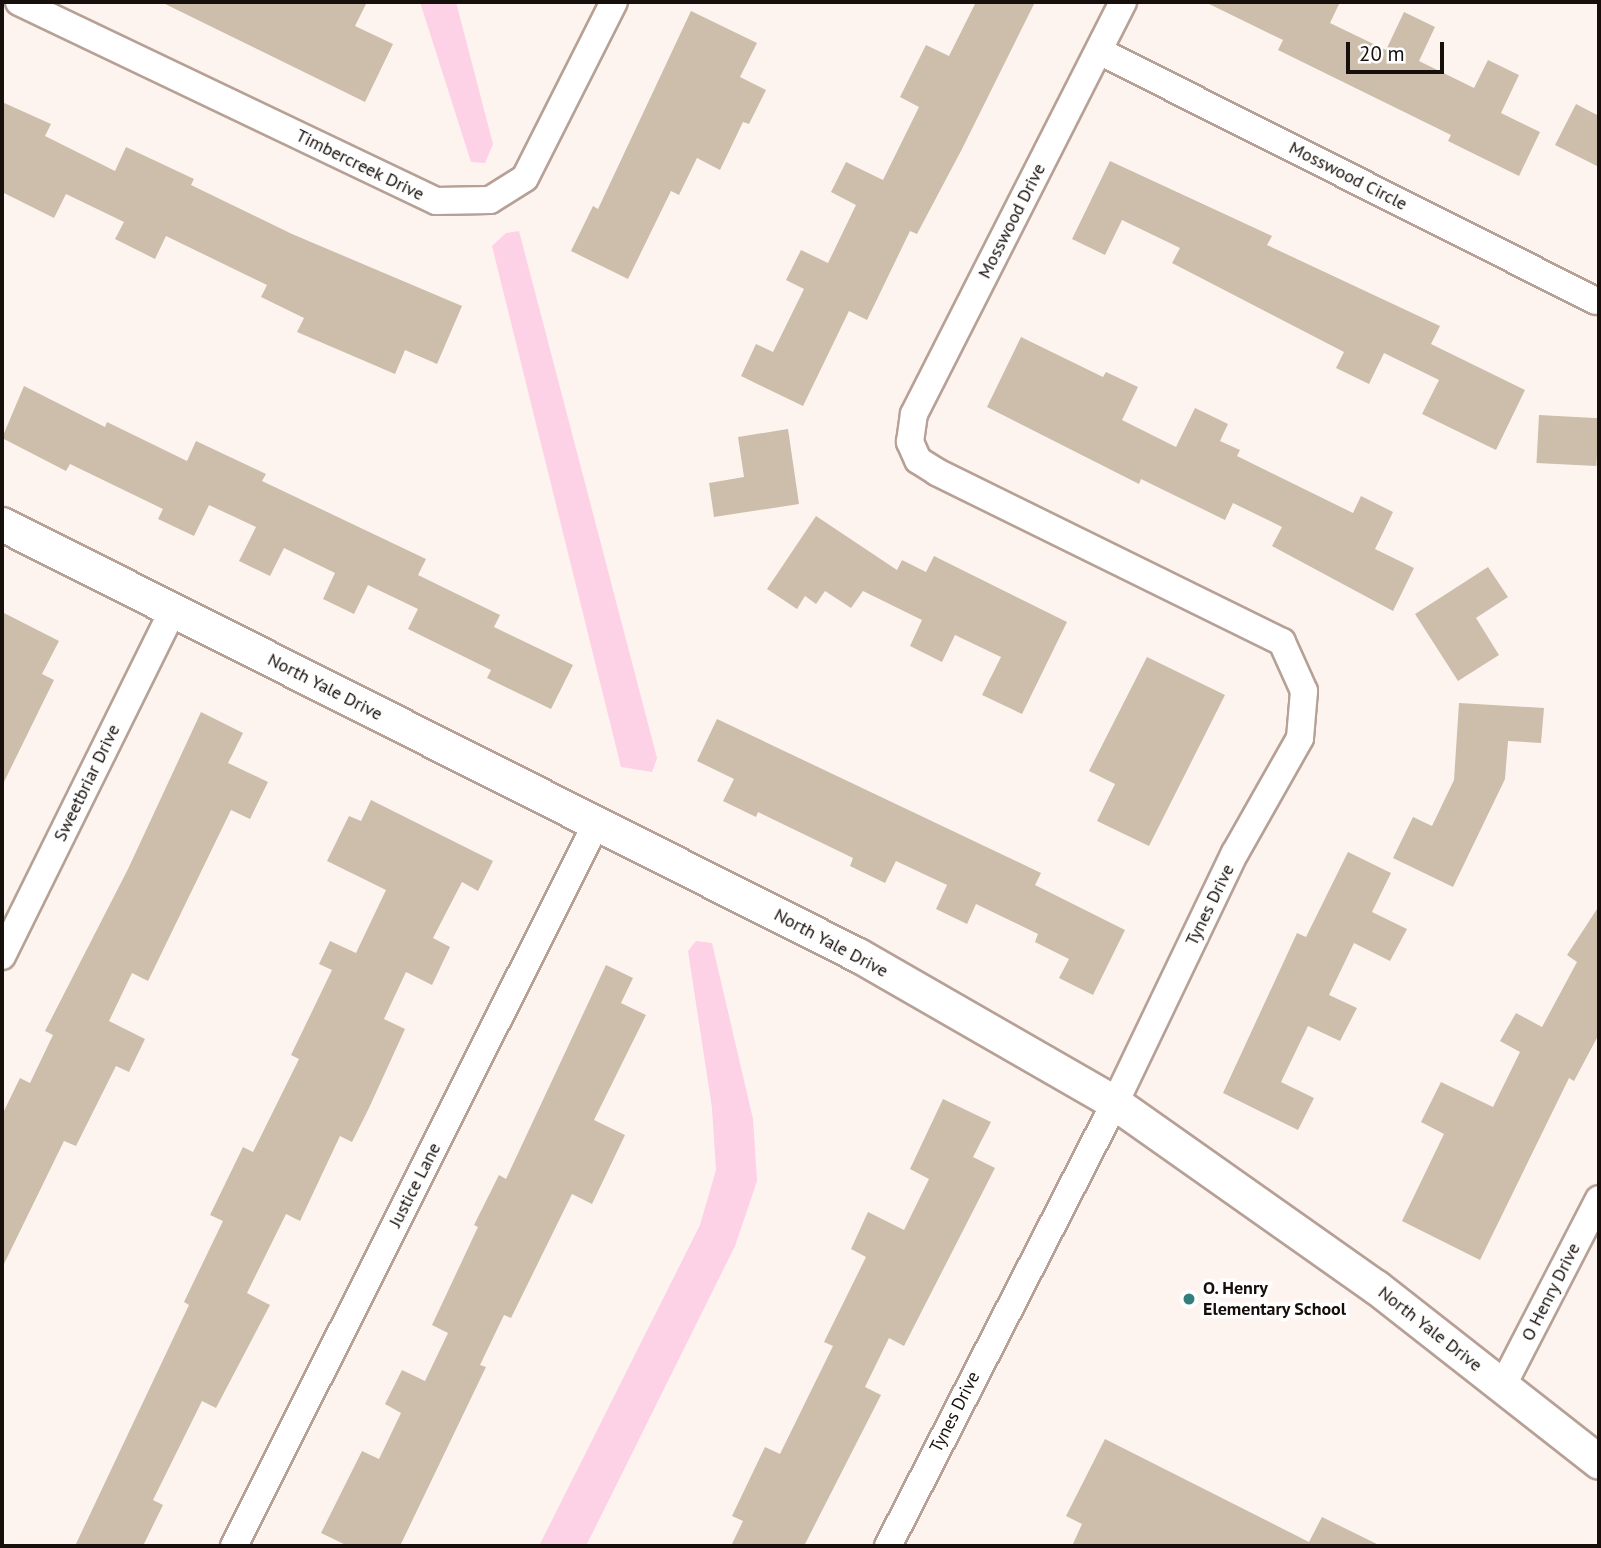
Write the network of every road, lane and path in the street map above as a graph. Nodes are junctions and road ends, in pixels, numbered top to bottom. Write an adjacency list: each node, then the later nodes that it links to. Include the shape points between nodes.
1 (19, 2): 2 (street, Timbercreek Drive, via 436,201 490,200 525,178)
2 (614, 2)
3 (1123, 2): 4 (street, Mosswood Drive)
4 (1099, 51): 5 (street, Mosswood Circle); 6 (street, Mosswood Drive, via 914,414)
5 (1596, 301)
6 (910, 442): 11 (street, Tynes Drive, via 918,460 937,472 1282,642 1304,691 1300,738 1236,853)
7 (2, 524): 8 (street, North Yale Drive)
8 (173, 610): 9 (street, North Yale Drive); 10 (street, Sweetbriar Drive)
9 (596, 824): 11 (street, North Yale Drive, via 858,955); 15 (street, Justice Lane)
10 (2, 956)
11 (1115, 1104): 13 (street, North Yale Drive, via 1376,1287); 16 (street, Tynes Drive)
12 (1599, 1199): 13 (street, O Henry Drive)
13 (1503, 1385): 14 (street, North Yale Drive)
14 (1599, 1462)
15 (234, 1546)
16 (888, 1546)

